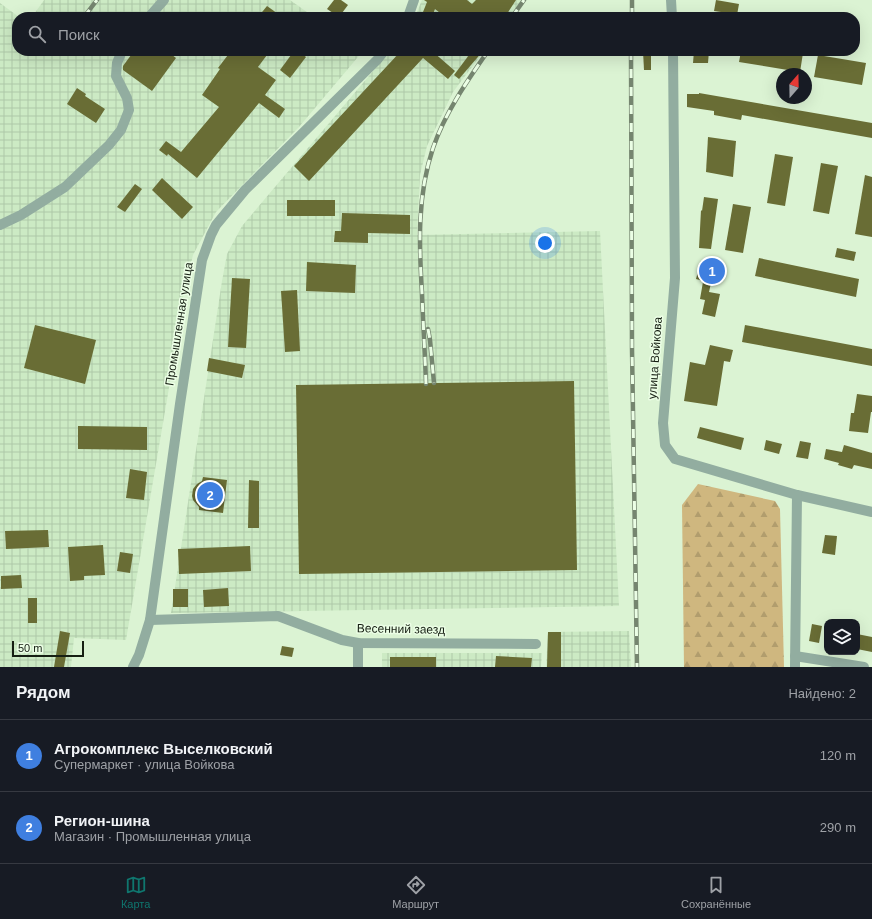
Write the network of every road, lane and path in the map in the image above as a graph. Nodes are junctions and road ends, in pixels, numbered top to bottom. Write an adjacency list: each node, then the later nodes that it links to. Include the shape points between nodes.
1 (164, 0): 4 (street)
2 (414, 0): 5 (street)
3 (671, 0): 6 (street)
4 (153, 12)
5 (410, 12)
6 (672, 12)
7 (120, 56): 10 (street, via 116,64 116,76 127,98 129,110 121,130 65,187)
8 (380, 56): 13 (street, Промышленная улица, via 245,190 216,225 211,235 202,260)
9 (673, 56): 11 (street, улица Войкова, via 675,278 663,423 665,445 675,460)
10 (0, 225)
11 (797, 495): 12 (street, улица Войкова); 16 (street)
12 (872, 512)
13 (150, 620): 14 (street, Весенний заезд, via 278,616 342,640); 17 (street, Промышленная улица)
14 (358, 642): 15 (street, Весенний заезд); 18 (street)
15 (536, 644)
16 (795, 656): 19 (street); 20 (street)
17 (133, 667)
18 (358, 667)
19 (795, 667)
20 (864, 667)

